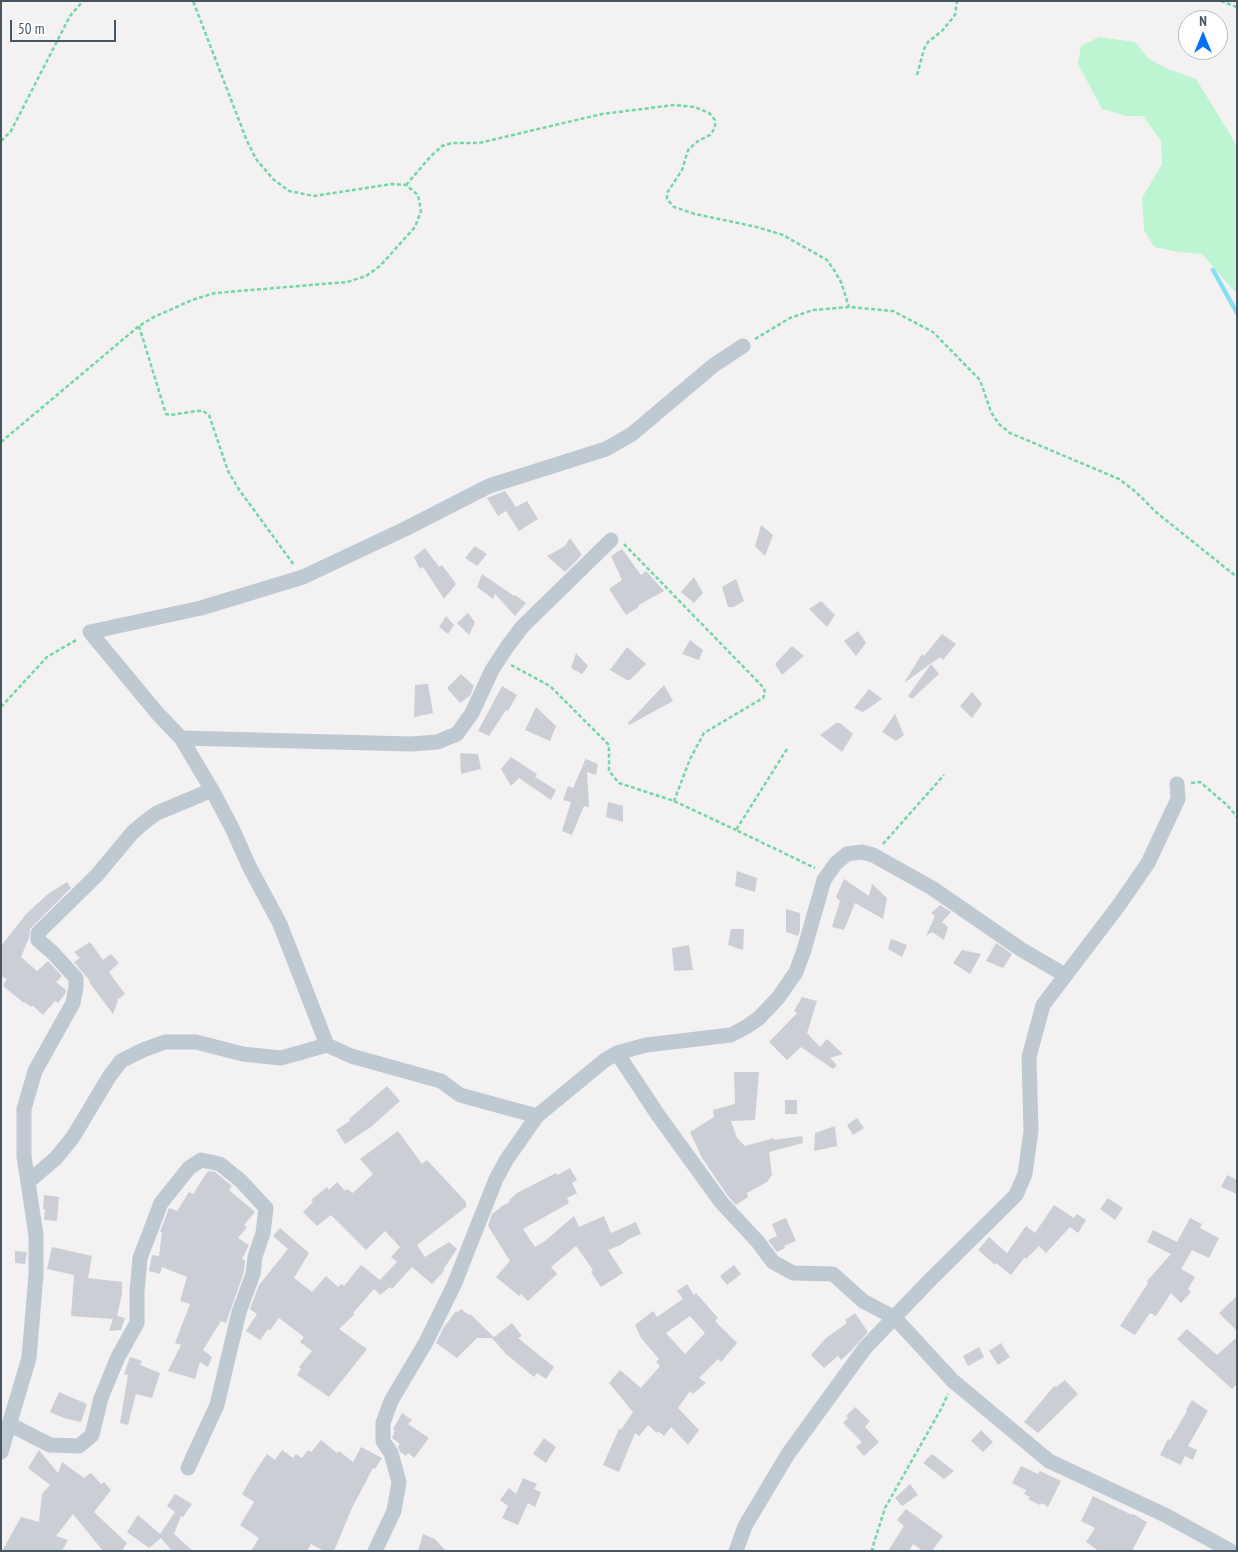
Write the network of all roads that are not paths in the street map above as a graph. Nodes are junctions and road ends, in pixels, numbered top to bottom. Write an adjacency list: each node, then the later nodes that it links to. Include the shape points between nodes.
1 (743, 346): 3 (street, via 714,365 632,434 606,448 490,486 303,577 200,608 90,632)
2 (611, 540): 3 (street, via 522,627 499,658 472,713 456,734 437,742 411,744)
3 (180, 738): 5 (street)
4 (1177, 784): 6 (street, via 1178,799 1148,863)
5 (212, 790): 7 (street, via 280,924); 10 (street, via 146,821 97,876 38,933 38,940 76,978 76,987 73,1003 34,1071 24,1109 24,1156)
6 (1066, 975): 8 (street, via 1022,950 932,888 873,855 862,852 847,854 824,880 796,972 759,1018 731,1035 646,1045); 11 (street, via 1043,1005 1029,1058 1031,1131 1025,1174 1016,1195)
7 (328, 1045): 9 (street, via 351,1056 441,1081 460,1095); 10 (street, via 281,1058 243,1054 196,1042 166,1042 143,1050 121,1062 73,1137 56,1158)
8 (617, 1053): 9 (street); 11 (street, via 721,1202 773,1262 794,1273 834,1274 863,1301)
9 (537, 1116): 15 (street, via 496,1180 454,1285 383,1423 383,1441 391,1453 399,1482 394,1511)
10 (28, 1182): 12 (street, via 36,1235 36,1275 29,1358)
11 (895, 1318): 16 (street, via 865,1348 788,1454 745,1526); 17 (street, via 953,1381 1049,1461 1165,1515)
12 (9, 1424): 13 (street); 14 (street, via 50,1445 80,1446 92,1435 101,1398 137,1323 140,1258 160,1203 188,1168 201,1160 220,1164 266,1208 253,1274 239,1312 216,1405)
13 (1, 1452)
14 (188, 1468)
15 (376, 1551)
16 (736, 1551)
17 (1231, 1551)

